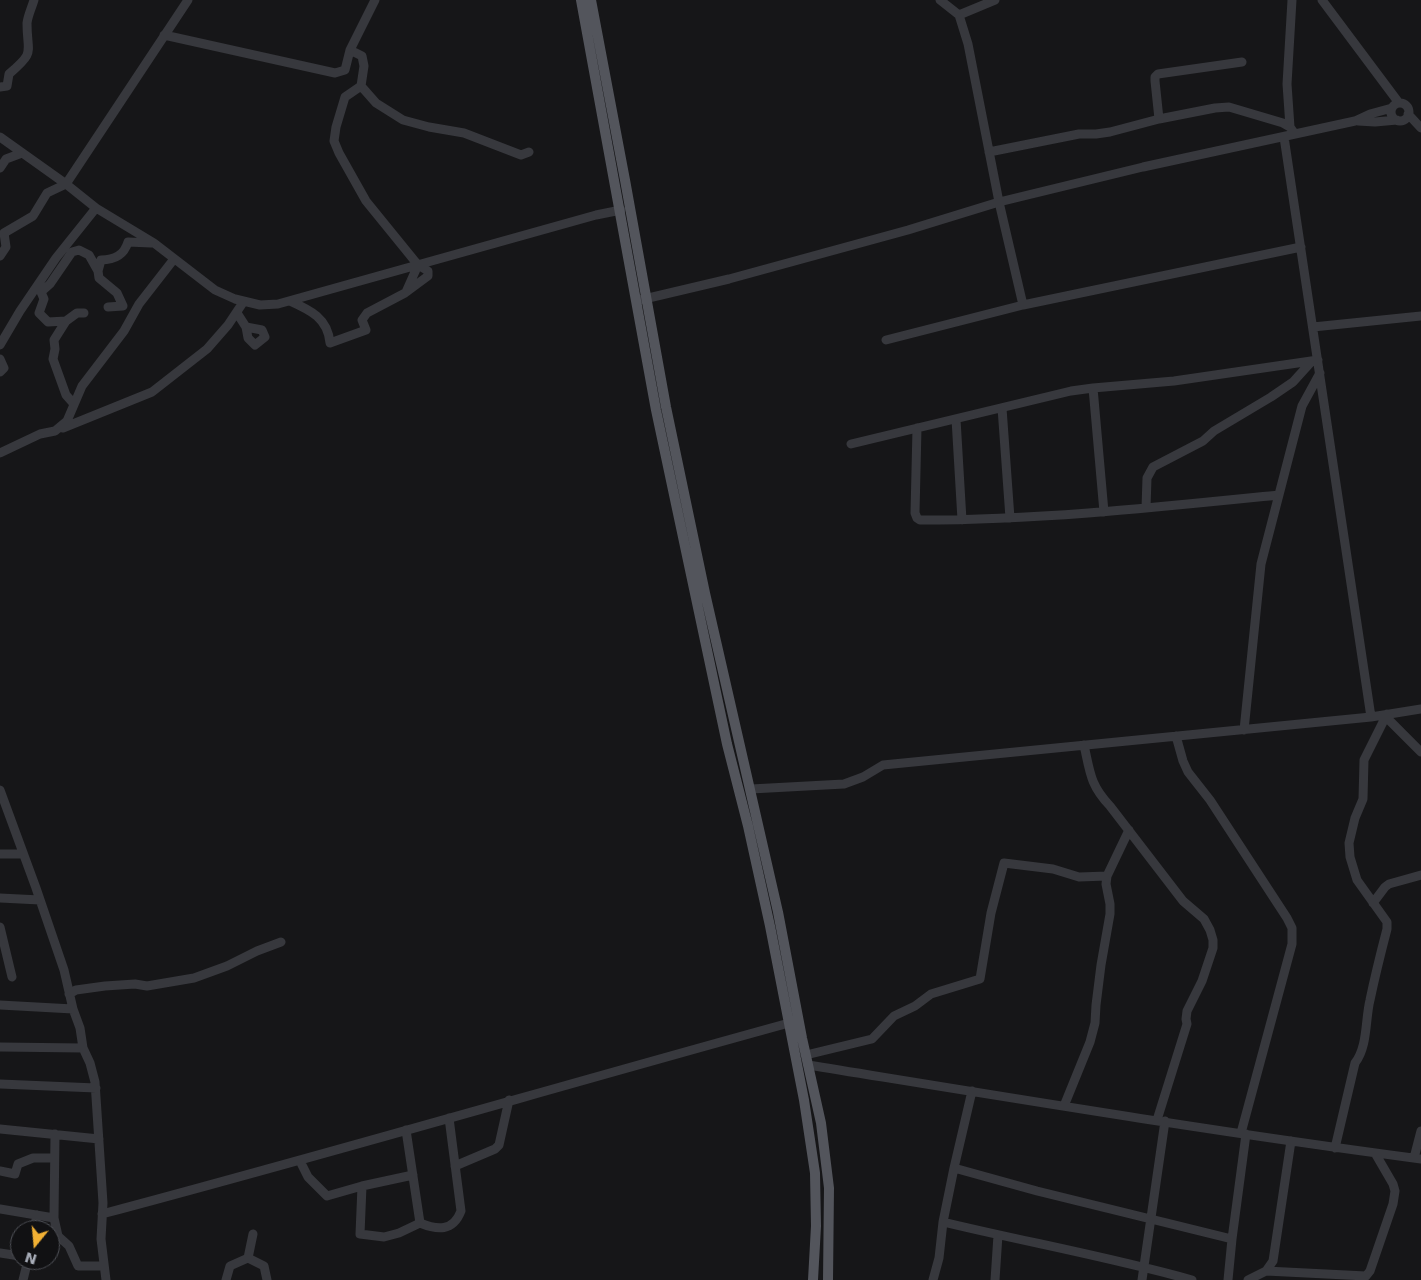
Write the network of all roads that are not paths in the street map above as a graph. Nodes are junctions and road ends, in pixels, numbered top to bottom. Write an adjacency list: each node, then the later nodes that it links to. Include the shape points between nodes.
1 (34, 0): 15 (street, via 27,22 30,52 24,62 9,74 7,86)
2 (188, 0): 11 (street)
3 (375, 0): 12 (street)
4 (581, 0): 32 (main road)
5 (591, 0): 40 (main road)
6 (940, 0): 10 (street)
7 (995, 0): 10 (street)
8 (1292, 0): 22 (street, via 1287,84)
9 (1322, 0): 16 (street)
10 (959, 15): 26 (street)
11 (164, 35): 12 (street, via 335,73 345,70); 29 (street)
12 (350, 50): 14 (street, via 362,56)
13 (1242, 62): 18 (street, via 1158,74 1155,81)
14 (361, 86): 25 (street, via 376,102 403,120 464,133 521,155); 37 (street, via 345,98 334,141 366,201)
15 (0, 87)
16 (1396, 106): 17 (street, via 1406,106); 19 (street, via 1391,114); 20 (street)
17 (1408, 114): 19 (street, via 1405,119); 21 (street)
18 (1159, 119): 22 (street, via 1229,107 1269,118); 26 (street, via 1110,132 1079,134)
19 (1397, 120): 20 (street)
20 (1356, 121): 22 (street)
21 (1421, 128)
22 (1293, 131): 24 (street)
23 (0, 137): 27 (street)
24 (1284, 137): 30 (street); 34 (street)
25 (528, 152)
26 (990, 152): 30 (street)
27 (22, 153): 28 (street, via 6,159); 29 (street)
28 (0, 168)
29 (66, 184): 31 (street); 35 (street, via 47,193 33,216 4,233 6,247)
30 (999, 202): 40 (street, via 729,280); 43 (street)
31 (96, 208): 33 (street); 52 (street, via 56,258)
32 (620, 210): 37 (street); 40 (main road)
33 (154, 243): 36 (street); 38 (street, via 128,242 125,251 111,260 101,260)
34 (1301, 247): 43 (street); 50 (street)
35 (0, 256)
36 (174, 258): 41 (street, via 215,290); 58 (street, via 82,386)
37 (418, 265): 39 (street); 39 (street, via 428,271 428,276); 42 (street)
38 (98, 271): 44 (street, via 99,278 123,306); 48 (street, via 89,255 79,250 72,252 41,292 44,299 39,313 48,322)
39 (405, 293): 42 (street, via 367,313 362,320 366,330 330,343 329,333 314,312)
40 (642, 300): 77 (main road); 93 (main road, via 666,455)
41 (244, 301): 42 (street, via 260,306); 46 (street)
42 (290, 301)
43 (1023, 306): 51 (street)
44 (108, 307)
45 (84, 313): 48 (street, via 77,313)
46 (237, 313): 49 (street); 62 (street, via 207,349 152,392)
47 (1421, 316): 50 (street)
48 (66, 321): 58 (street, via 54,340 53,359 66,395)
49 (246, 327)
50 (1313, 327): 54 (street)
51 (886, 340)
52 (0, 345)
53 (0, 360): 55 (street, via 4,368)
54 (1315, 361): 56 (street); 57 (street, via 1174,381); 66 (street, via 1271,397 1203,441 1153,467 1147,478)
55 (0, 372)
56 (1320, 373): 65 (street, via 1302,406); 72 (street)
57 (1093, 388): 59 (street); 67 (street)
58 (74, 404): 62 (street, via 67,421)
59 (1002, 408): 60 (street); 68 (street)
60 (956, 419): 61 (street); 69 (street)
61 (916, 428): 63 (street); 69 (street, via 917,518)
62 (55, 431): 64 (street, via 40,434)
63 (851, 444)
64 (0, 453)
65 (1279, 495): 66 (street); 73 (street, via 1261,564)
66 (1146, 508): 67 (street)
67 (1104, 512): 68 (street)
68 (1010, 518): 69 (street)
69 (962, 520)
70 (1421, 709): 71 (street)
71 (1387, 716): 72 (street); 76 (street); 86 (street, via 1364,760 1363,799 1349,843 1357,880)
72 (1371, 717): 73 (street)
73 (1244, 730): 74 (street)
74 (1176, 736): 75 (street); 108 (street, via 1188,772 1292,928 1292,944)
75 (1084, 745): 77 (street, via 883,765 844,784); 79 (street, via 1094,785)
76 (1421, 752)
77 (751, 789): 96 (main road)
78 (0, 790): 81 (street)
79 (1129, 830): 82 (street); 103 (street, via 1183,901 1204,919 1213,940 1202,980 1186,1011 1187,1024)
80 (0, 854): 81 (street)
81 (24, 854): 85 (street)
82 (1107, 876): 96 (street, via 1079,877 1053,869 1004,863 991,913 980,979 930,994 894,1016 872,1039); 101 (street, via 1110,914 1095,1023)
83 (1421, 876): 86 (street, via 1389,884)
84 (0, 898): 85 (street)
85 (40, 900): 90 (street)
86 (1373, 903): 111 (street, via 1387,922 1387,929 1369,1002 1362,1049 1355,1063)
87 (0, 927): 89 (street)
88 (281, 942): 90 (street, via 194,978 147,986 105,986)
89 (12, 977)
90 (69, 994): 92 (street)
91 (0, 1005): 92 (street)
92 (73, 1009): 95 (street)
93 (789, 1023): 100 (street); 139 (main road, via 815,1173)
94 (0, 1047): 95 (street)
95 (83, 1048): 98 (street)
96 (807, 1060): 99 (street); 140 (main road, via 821,1123 830,1188)
97 (0, 1084): 98 (street)
98 (96, 1088): 109 (street)
99 (972, 1092): 101 (street); 117 (street)
100 (509, 1100): 102 (street); 116 (street, via 499,1146)
101 (1064, 1106): 103 (street)
102 (449, 1118): 105 (street); 116 (street)
103 (1161, 1121): 108 (street); 126 (street)
104 (0, 1129): 107 (street)
105 (406, 1130): 115 (street); 119 (street)
106 (1421, 1132): 114 (street)
107 (55, 1134): 109 (street); 113 (street)
108 (1244, 1134): 110 (street); 131 (street)
109 (98, 1139): 122 (street)
110 (1291, 1141): 111 (street); 135 (street, via 1273,1261)
111 (1335, 1148): 112 (street)
112 (1375, 1153): 114 (street); 135 (street, via 1394,1184 1394,1198 1366,1276)
113 (54, 1158): 118 (street, via 33,1158 18,1164 15,1174); 124 (street)
114 (1418, 1158)
115 (300, 1161): 120 (street, via 308,1178 327,1196); 122 (street)
116 (455, 1166): 128 (street, via 461,1211 458,1219 441,1229)
117 (954, 1168): 126 (street); 127 (street)
118 (0, 1171)
119 (413, 1175): 120 (street); 128 (street)
120 (362, 1186): 128 (street, via 360,1234 384,1237)
121 (0, 1209): 123 (street)
122 (102, 1214): 133 (street)
123 (37, 1215): 124 (street); 125 (street)
124 (54, 1218): 133 (street, via 58,1236 69,1246 78,1266)
125 (36, 1220)
126 (1151, 1220): 131 (street); 134 (street)
127 (943, 1222): 130 (street); 141 (street)
128 (420, 1223)
129 (252, 1234): 132 (street)
130 (998, 1235): 134 (street); 142 (street)
131 (1232, 1238): 145 (street)
132 (248, 1258): 137 (street, via 230,1266); 138 (street, via 264,1266)
133 (104, 1266): 136 (street)
134 (1144, 1266): 143 (street); 144 (street)
135 (1266, 1271): 146 (street)
136 (106, 1280)
137 (226, 1280)
138 (267, 1280)
139 (813, 1280)
140 (828, 1280)
141 (933, 1280)
142 (994, 1280)
143 (1142, 1280)
144 (1192, 1280)
145 (1228, 1280)
146 (1248, 1280)

